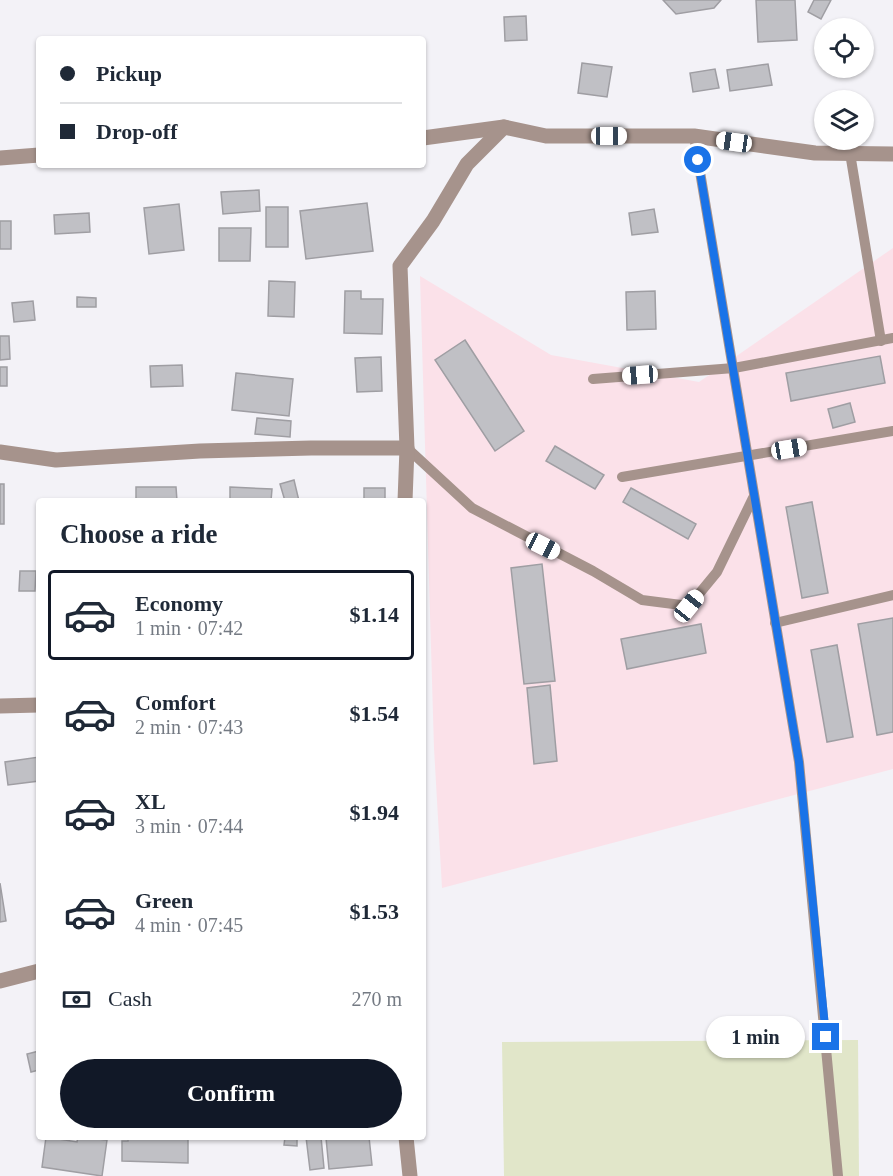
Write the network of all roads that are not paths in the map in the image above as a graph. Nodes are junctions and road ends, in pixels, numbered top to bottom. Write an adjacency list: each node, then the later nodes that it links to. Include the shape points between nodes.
1 (504, 127): 2 (street, via 546,136); 3 (street); 13 (street, via 467,164 400,266)
2 (694, 136): 4 (street, via 815,153); 10 (lane)
3 (426, 138)
4 (850, 153): 5 (street); 9 (lane)
5 (893, 153)
6 (36, 155): 7 (street)
7 (0, 158)
8 (893, 338): 9 (lane)
9 (881, 340): 10 (lane)
10 (734, 368): 11 (lane); 15 (lane)
11 (593, 379)
12 (893, 431): 15 (lane)
13 (406, 448): 14 (street, via 200,451 56,460); 17 (street); 18 (lane, via 472,508 642,600 689,606 717,572)
14 (0, 452)
15 (747, 456): 16 (lane); 18 (lane)
16 (622, 477)
17 (405, 498)
18 (753, 498): 20 (lane)
19 (893, 595): 20 (lane)
20 (775, 623): 27 (lane, via 799,762)
21 (36, 705): 22 (street)
22 (0, 706)
23 (36, 972): 24 (street)
24 (0, 981)
25 (406, 1140): 26 (street)
26 (410, 1176)
27 (838, 1176)

